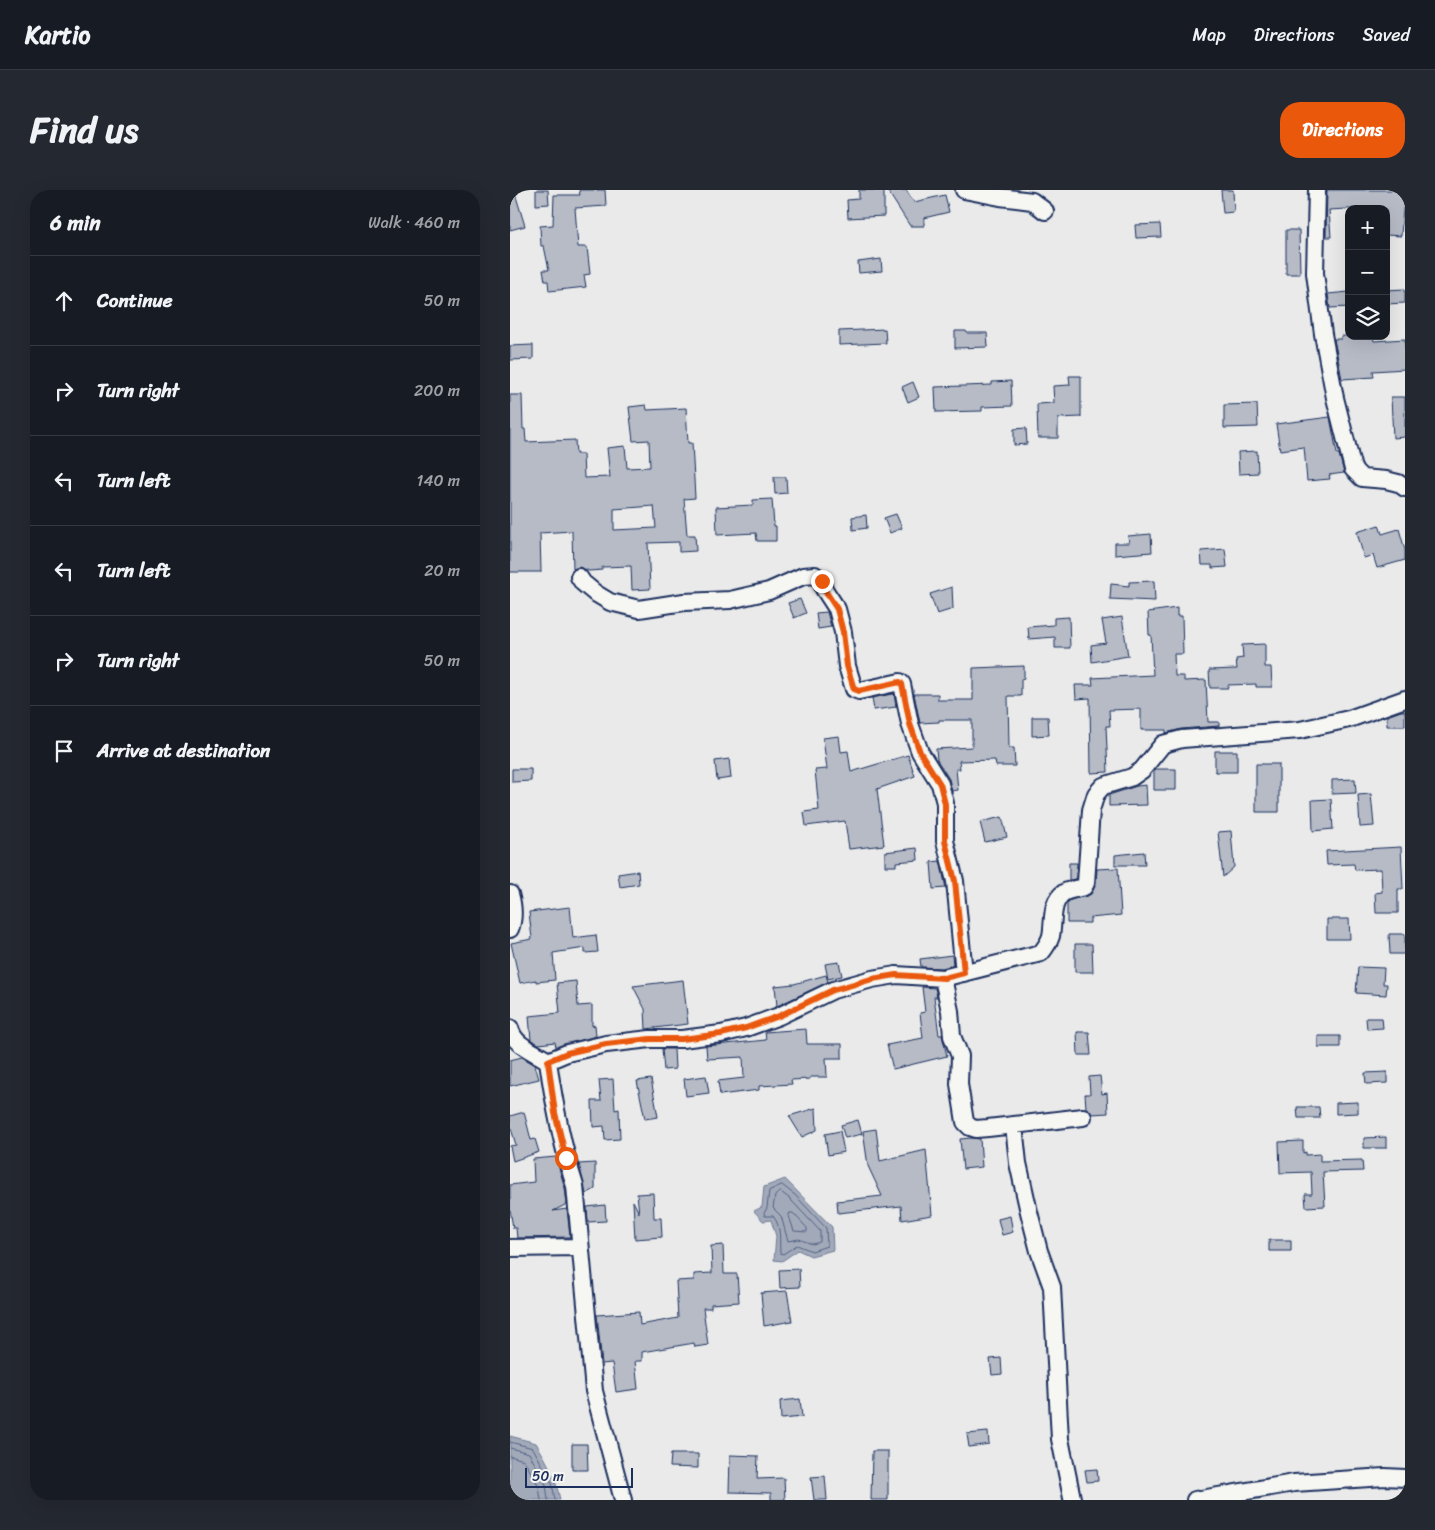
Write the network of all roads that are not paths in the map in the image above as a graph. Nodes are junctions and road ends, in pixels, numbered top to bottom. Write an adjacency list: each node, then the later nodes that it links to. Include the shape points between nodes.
1 (964, 190): 3 (street, via 1032,201)
2 (1317, 190): 4 (street, via 1315,273 1323,334 1353,468 1362,478 1386,480)
3 (1045, 211)
4 (1405, 488)
5 (580, 577): 9 (street, via 595,593 610,602 639,609 684,602 730,600 769,591 804,576 815,575 822,581 837,609 854,689 859,691 902,684 910,724 920,752 940,784 945,804 945,841 955,881)
6 (1405, 699): 9 (street, via 1349,719 1300,730 1182,739 1163,744 1142,770 1132,777 1103,786 1096,794 1091,810 1086,883 1084,887 1066,892 1059,898 1054,907 1048,945 1041,953)
7 (510, 894): 8 (street)
8 (510, 929)
9 (964, 973): 10 (street)
10 (944, 978): 12 (street, via 896,975 872,979 833,990 746,1028 682,1039 606,1044); 14 (street, via 952,1036 960,1056 965,1122 976,1129)
11 (510, 1028): 12 (street, via 520,1045)
12 (548, 1061): 15 (street, via 555,1113 575,1186)
13 (1083, 1117): 14 (street)
14 (1014, 1126): 18 (street, via 1018,1163 1038,1251 1052,1287 1060,1439)
15 (580, 1246): 16 (street); 19 (street, via 594,1390)
16 (510, 1248)
17 (1405, 1478): 20 (street, via 1294,1483)
18 (1069, 1499)
19 (623, 1500)
20 (1195, 1500)

